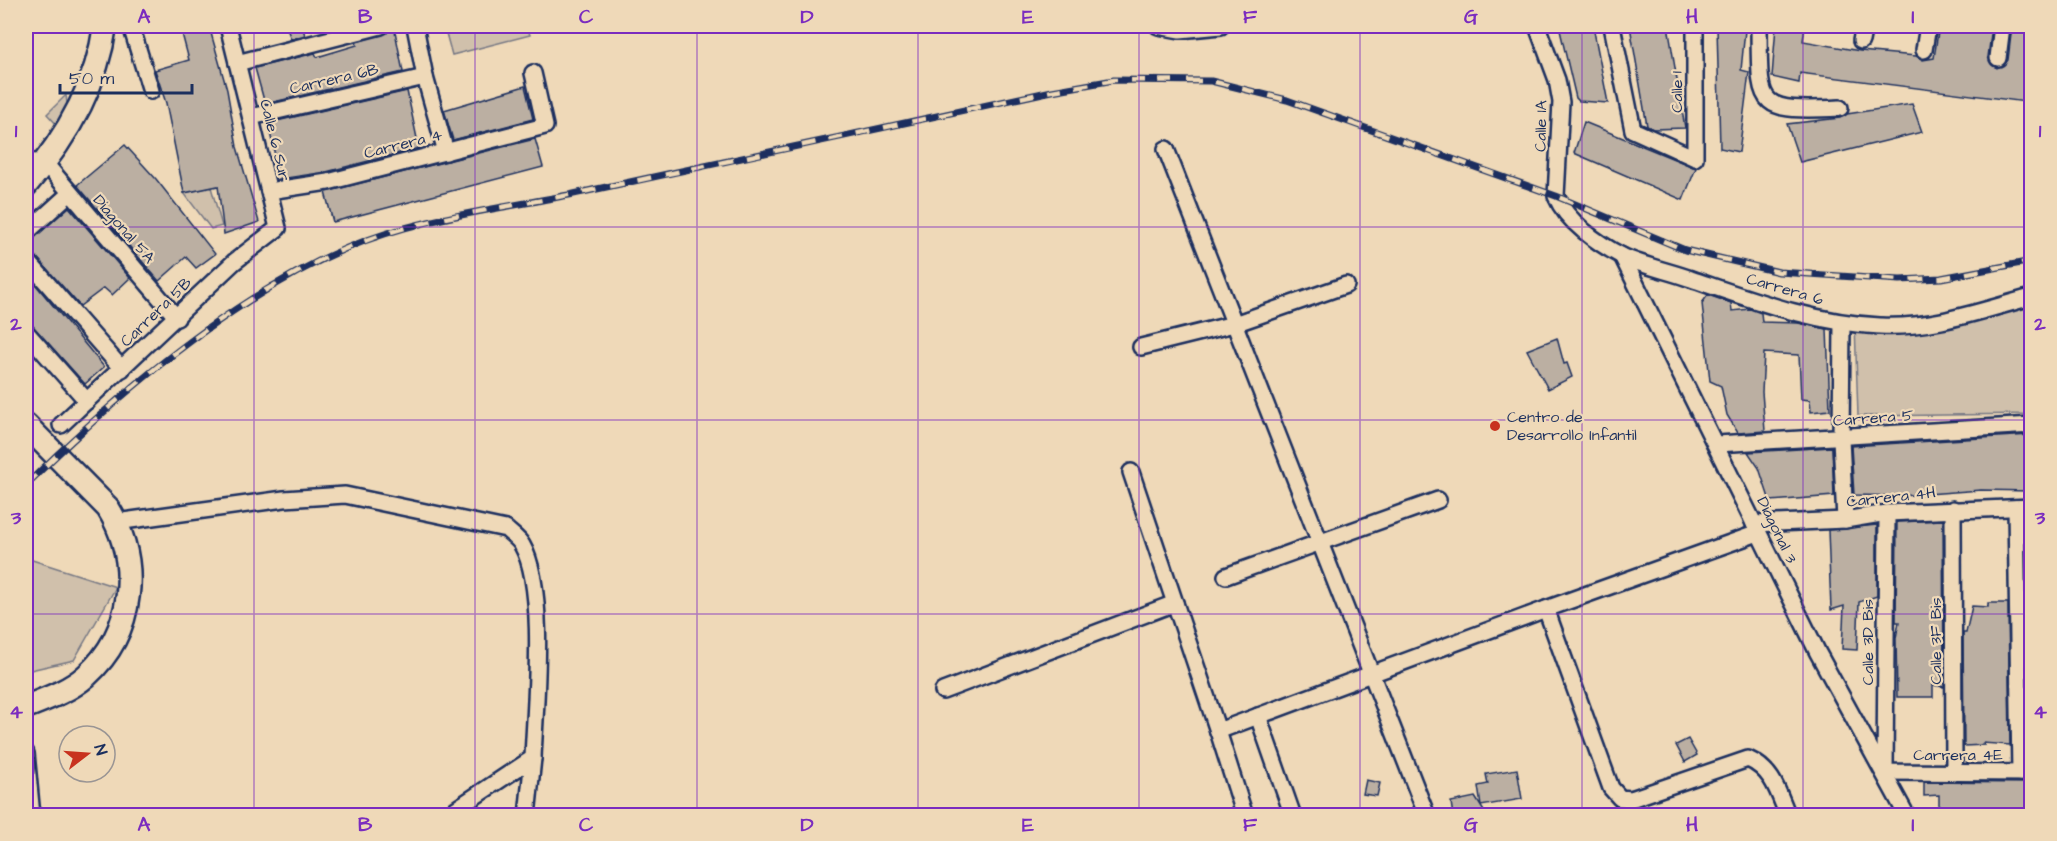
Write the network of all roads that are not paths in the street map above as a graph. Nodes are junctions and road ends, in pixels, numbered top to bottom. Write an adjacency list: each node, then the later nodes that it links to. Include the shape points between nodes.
1 (105, 26): 25 (main road, via 88,91)
2 (131, 26): 20 (street)
3 (228, 26): 17 (street, Calle 6 Sur)
4 (381, 26): 14 (street)
5 (416, 26): 19 (street)
6 (1158, 26): 7 (street, via 1180,30)
7 (1221, 26)
8 (1537, 26): 29 (street, Calle 1A, via 1561,102)
9 (1611, 26): 10 (street, Calle 1, via 1633,130 1695,158)
10 (1695, 26)
11 (1760, 26): 21 (street, via 1760,87 1766,99 1794,110)
12 (1928, 26): 15 (street)
13 (2002, 26): 16 (street)
14 (324, 33): 17 (street)
15 (1924, 50)
16 (1998, 58)
17 (237, 63): 22 (street, Calle 6 Sur)
18 (533, 74): 24 (street, Carrera 4, via 545,126)
19 (424, 77): 22 (street, Carrera 6B); 24 (street)
20 (151, 91)
21 (1840, 108)
22 (251, 117): 27 (street, Calle 6 Sur)
23 (1166, 149): 38 (street)
24 (446, 152): 27 (street, Carrera 4, via 328,182)
25 (35, 162): 26 (main road); 28 (street, Diagonal 5A)
26 (26, 185)
27 (269, 191): 30 (street, Calle 6 Sur)
28 (69, 194): 31 (street); 36 (street, Diagonal 5A)
29 (1556, 196): 32 (street, Carrera 6, via 1573,222)
30 (278, 228): 36 (street, Carrera 5B, via 234,262)
31 (26, 233)
32 (1622, 256): 37 (street, Carrera 6, via 1796,314); 47 (street, Diagonal 3)
33 (26, 259): 41 (street)
34 (1346, 285): 38 (street)
35 (2031, 297): 37 (street, Carrera 6, via 1929,325 1881,327)
36 (177, 318): 41 (street, Carrera 5B)
37 (1842, 323): 46 (street)
38 (1234, 324): 40 (street); 56 (street)
39 (26, 332): 42 (street)
40 (1141, 347)
41 (122, 369): 42 (street, Carrera 5B)
42 (87, 401): 44 (street, Carrera 5B)
43 (26, 425): 54 (main road, via 97,495)
44 (61, 425)
45 (2031, 425): 46 (street, Carrera 5)
46 (1841, 439): 47 (street, Carrera 5); 53 (street)
47 (1717, 444): 55 (street, Diagonal 3)
48 (1131, 472): 58 (street)
49 (1438, 500): 56 (street)
50 (2024, 507): 51 (street, Carrera 4H); 69 (street)
51 (1953, 509): 52 (street, Carrera 4H); 68 (street, Calle 3F Bis)
52 (1887, 513): 53 (street, Carrera 4H); 67 (street, Calle 3D Bis)
53 (1845, 520): 55 (street, Carrera 4H)
54 (116, 522): 62 (main road, via 127,552 129,592 122,624 107,654 86,676 57,695); 66 (street, via 284,499 345,495 506,529 522,543 532,569 537,625)
55 (1756, 528): 59 (street, Carrera 4H); 67 (street, Diagonal 3, via 1818,653)
56 (1320, 544): 57 (street); 60 (street)
57 (1226, 576)
58 (1175, 603): 61 (street); 64 (street)
59 (1546, 609): 60 (street, Carrera 4H); 76 (street, via 1611,788 1620,798 1631,799 1748,759 1763,765)
60 (1371, 674): 63 (street, Carrera 4H); 75 (street)
61 (943, 691)
62 (26, 707)
63 (1258, 716): 64 (street, Carrera 4H); 74 (street)
64 (1218, 731): 73 (street)
65 (26, 753): 70 (street)
66 (533, 758): 71 (street, via 456,808); 72 (street)
67 (1885, 772): 68 (street, Carrera 4E); 77 (street, Diagonal 3)
68 (1954, 773): 69 (street, Carrera 4E)
69 (2026, 773)
70 (32, 816)
71 (452, 816)
72 (527, 816)
73 (1245, 816)
74 (1293, 816)
75 (1427, 816)
76 (1788, 816)
77 (1906, 816)

